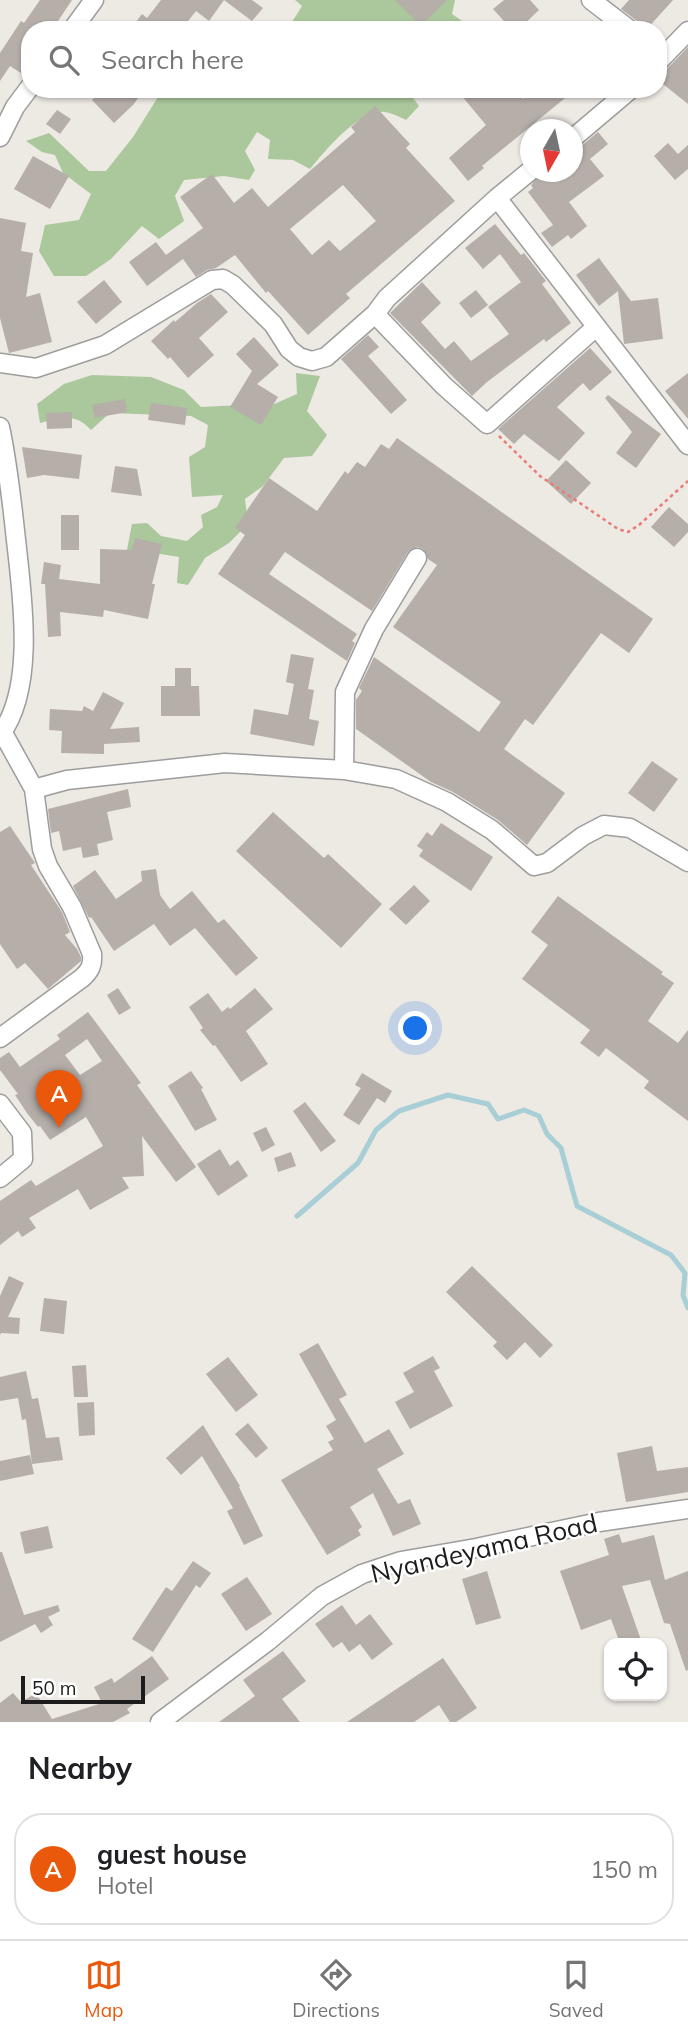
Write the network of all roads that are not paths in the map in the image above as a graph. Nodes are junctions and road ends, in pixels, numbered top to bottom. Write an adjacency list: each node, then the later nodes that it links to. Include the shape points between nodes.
1 (94, 0): 3 (street)
2 (591, 0): 4 (street)
3 (79, 21)
4 (618, 21)
5 (688, 31): 6 (street)
6 (667, 50)
7 (22, 98): 10 (street)
8 (620, 98): 9 (street)
9 (583, 130)
10 (0, 137)
11 (520, 179): 12 (street)
12 (497, 198): 13 (street); 14 (street)
13 (374, 314): 14 (street, via 487,424); 15 (street, via 326,357 312,361 289,349 273,324 233,285 223,279 212,280 105,345 36,368)
14 (596, 327): 17 (street)
15 (0, 362)
16 (0, 427): 18 (street)
17 (688, 445)
18 (4, 467): 20 (street, via 23,608 23,663 15,704)
19 (417, 558): 21 (street, via 374,629 345,692)
20 (1, 734): 22 (street)
21 (344, 770): 22 (street, via 225,763 67,780); 23 (street, via 396,779 447,802 492,830 534,866 547,863 604,825 630,828)
22 (34, 789): 24 (street, via 42,849 93,961 82,978)
23 (688, 862)
24 (0, 1038)
25 (0, 1104): 26 (street, via 22,1133 23,1159)
26 (0, 1178)
27 (688, 1509): 28 (street, Nyandeyama Road, via 401,1561 362,1574 322,1596)
28 (160, 1722)

